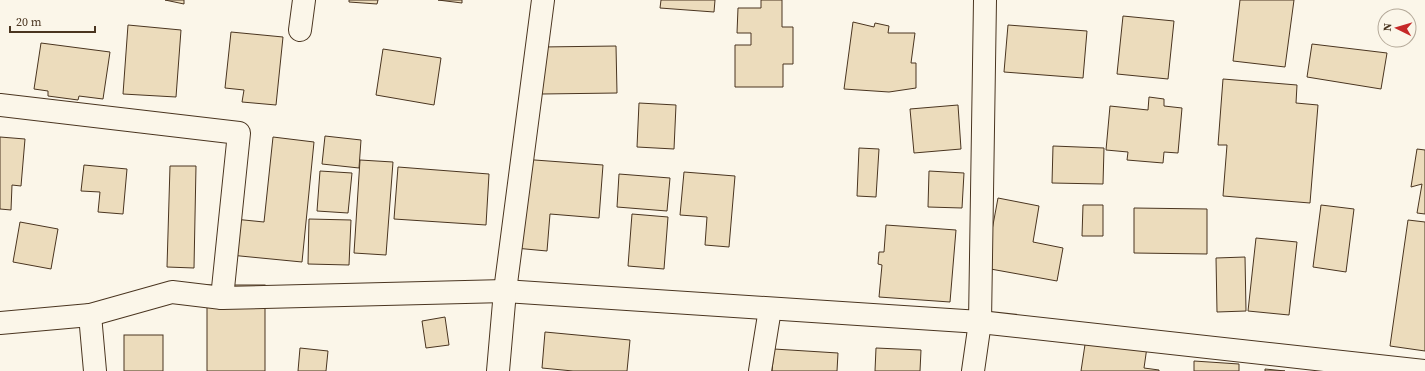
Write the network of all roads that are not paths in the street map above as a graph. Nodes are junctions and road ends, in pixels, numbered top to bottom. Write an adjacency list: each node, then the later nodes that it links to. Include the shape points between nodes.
1 (304, 0): 4 (street)
2 (543, 0): 6 (street)
3 (985, 0): 10 (street)
4 (300, 30)
5 (0, 105): 7 (street, via 239,134)
6 (505, 291): 7 (street); 8 (street); 13 (street)
7 (222, 298): 9 (street, via 172,292)
8 (770, 309): 10 (street); 14 (street)
9 (90, 314): 11 (street); 12 (street)
10 (980, 322): 15 (street); 16 (street)
11 (0, 323)
12 (95, 371)
13 (498, 371)
14 (760, 371)
15 (973, 371)
16 (1424, 371)

